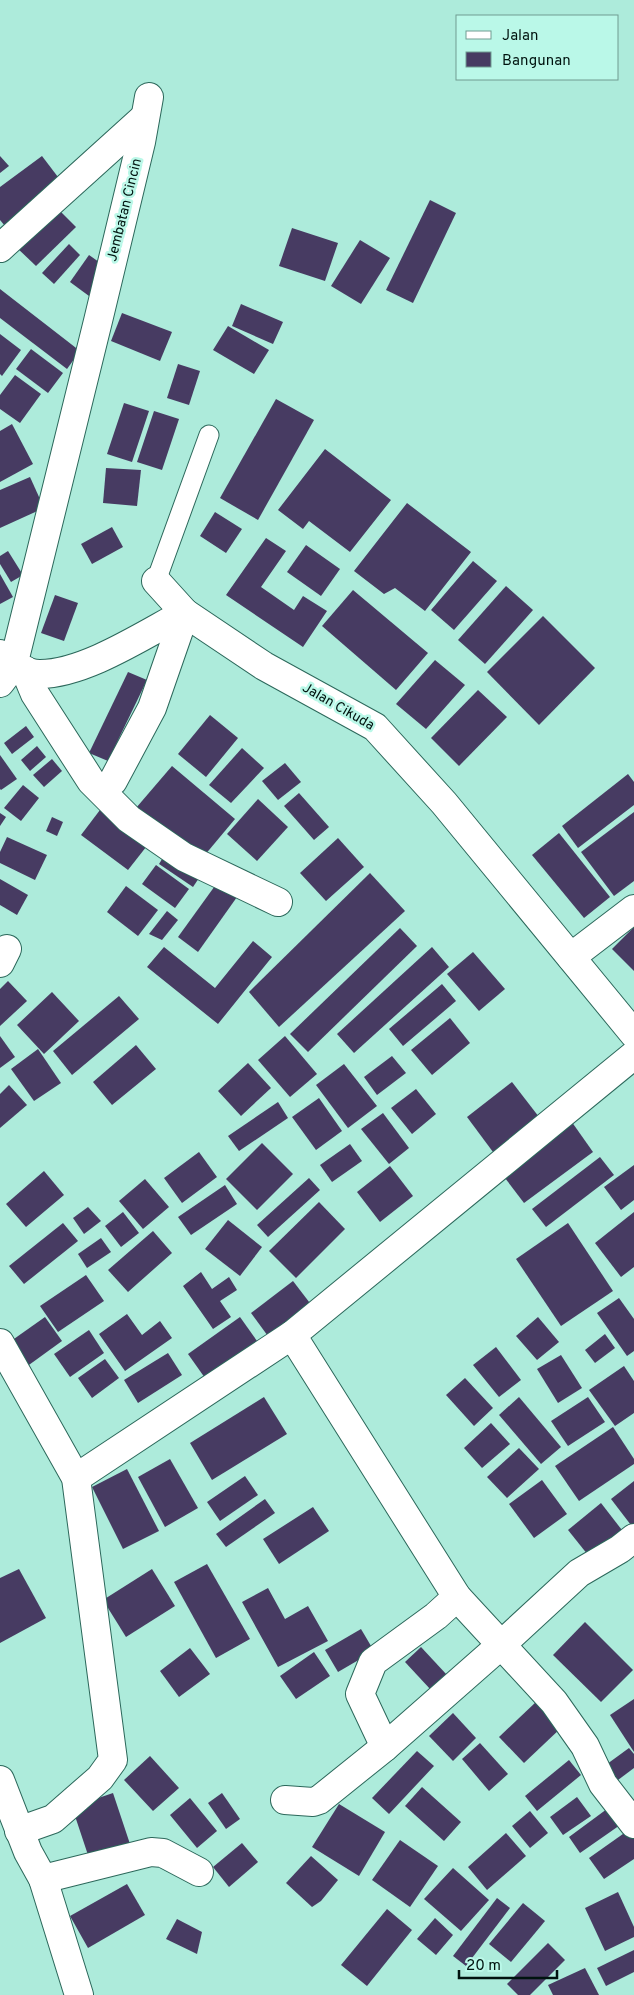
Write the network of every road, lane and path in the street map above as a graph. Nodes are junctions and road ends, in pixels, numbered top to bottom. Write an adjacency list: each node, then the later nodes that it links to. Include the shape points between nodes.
1 (0, 248): 5 (street, Jembatan Cincin, via 147,108 98,322)
2 (209, 435): 3 (lane)
3 (156, 581): 4 (street, Jalan Cikuda)
4 (185, 614): 5 (street, via 76,669 39,674); 6 (street, via 152,708); 9 (street, Jalan Cikuda, via 264,666 375,727 444,803)
5 (9, 668): 7 (street, via 35,694 91,781 129,819 184,857)
6 (113, 780)
7 (278, 902)
8 (634, 909): 9 (street)
9 (571, 957): 10 (street, Jalan Cikuda)
10 (634, 1034)
11 (634, 1055): 12 (street)
12 (292, 1335): 14 (street); 16 (street)
13 (0, 1343): 14 (street)
14 (76, 1478): 22 (street, via 113,1760 100,1778 53,1819)
15 (634, 1538): 17 (street, via 579,1573)
16 (457, 1597): 17 (street); 18 (street, via 373,1662 365,1678 360,1694)
17 (501, 1645): 18 (street); 21 (street, via 554,1702 585,1746 603,1784)
18 (384, 1746): 20 (street, via 319,1800)
19 (0, 1780): 22 (street)
20 (285, 1800)
21 (634, 1824)
22 (19, 1831): 24 (street)
23 (198, 1872): 24 (street, via 162,1853 150,1852)
24 (42, 1879): 25 (street)
25 (79, 1995)

